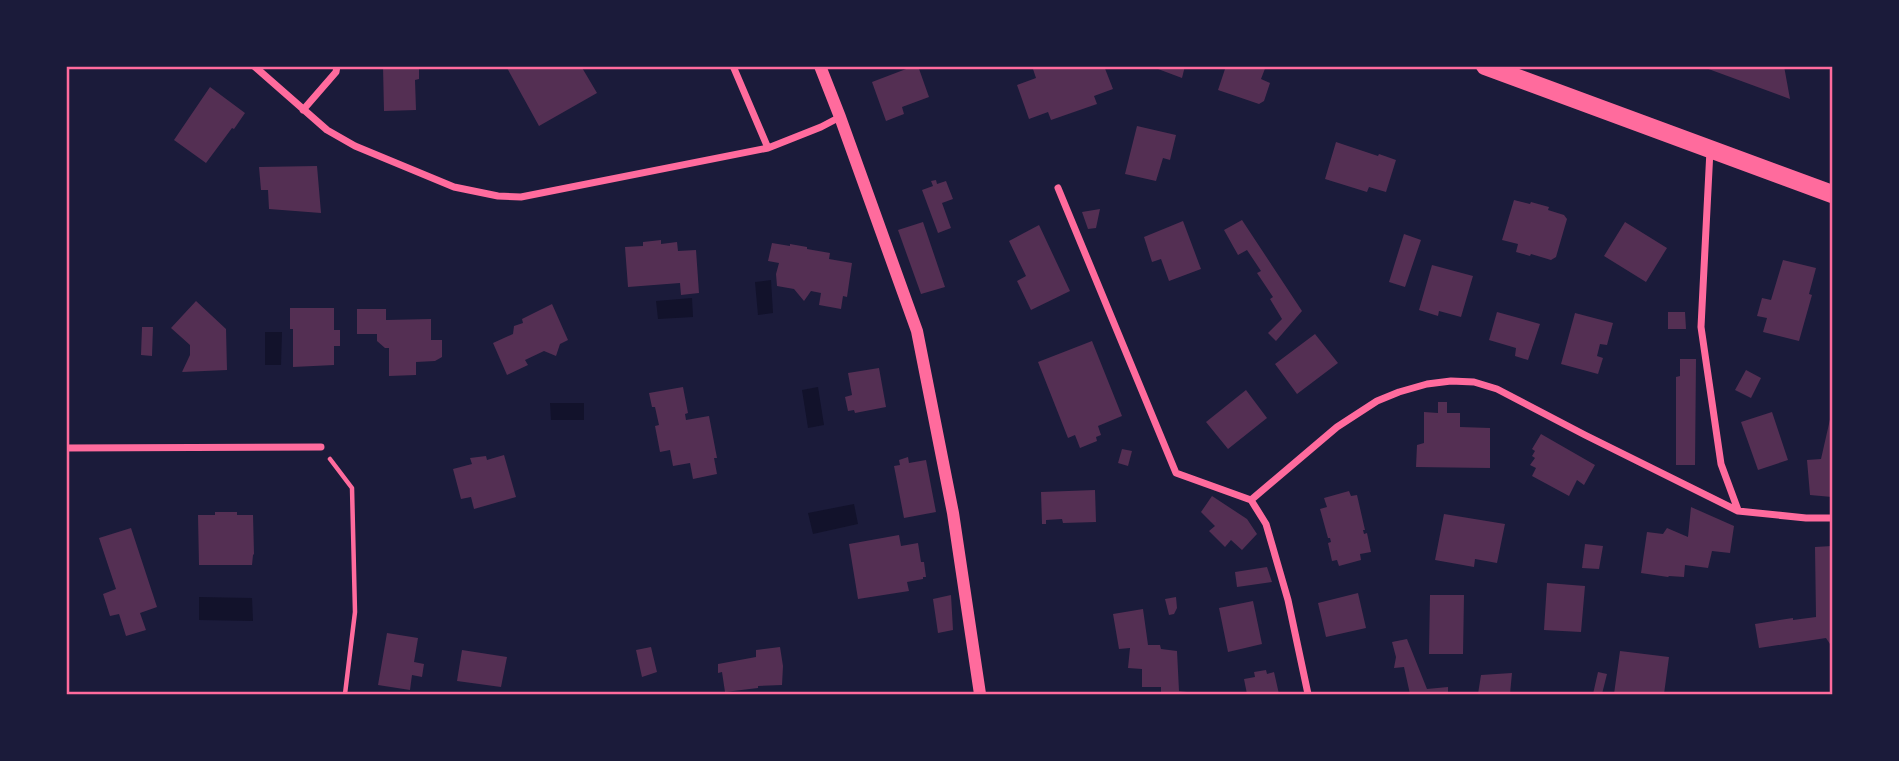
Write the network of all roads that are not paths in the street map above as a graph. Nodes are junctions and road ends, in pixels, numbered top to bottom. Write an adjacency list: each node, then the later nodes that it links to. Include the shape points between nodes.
1 (254, 66): 6 (street)
2 (337, 66): 6 (street)
3 (733, 66): 8 (street)
4 (820, 66): 7 (street)
5 (1485, 66): 9 (main road)
6 (303, 110): 8 (street, via 355,146 454,187 498,196 521,197)
7 (840, 117): 8 (street); 17 (street, via 917,331 953,513)
8 (768, 148)
9 (1710, 150): 11 (main road); 15 (street, via 1701,327 1721,464)
10 (1058, 188): 14 (street, via 1176,472)
11 (1832, 194)
12 (321, 447): 13 (street)
13 (66, 448)
14 (1251, 500): 15 (street, via 1367,407 1399,392 1451,381 1497,388); 18 (street, via 1266,524)
15 (1738, 511): 16 (street)
16 (1832, 518)
17 (980, 695)
18 (1308, 695)

